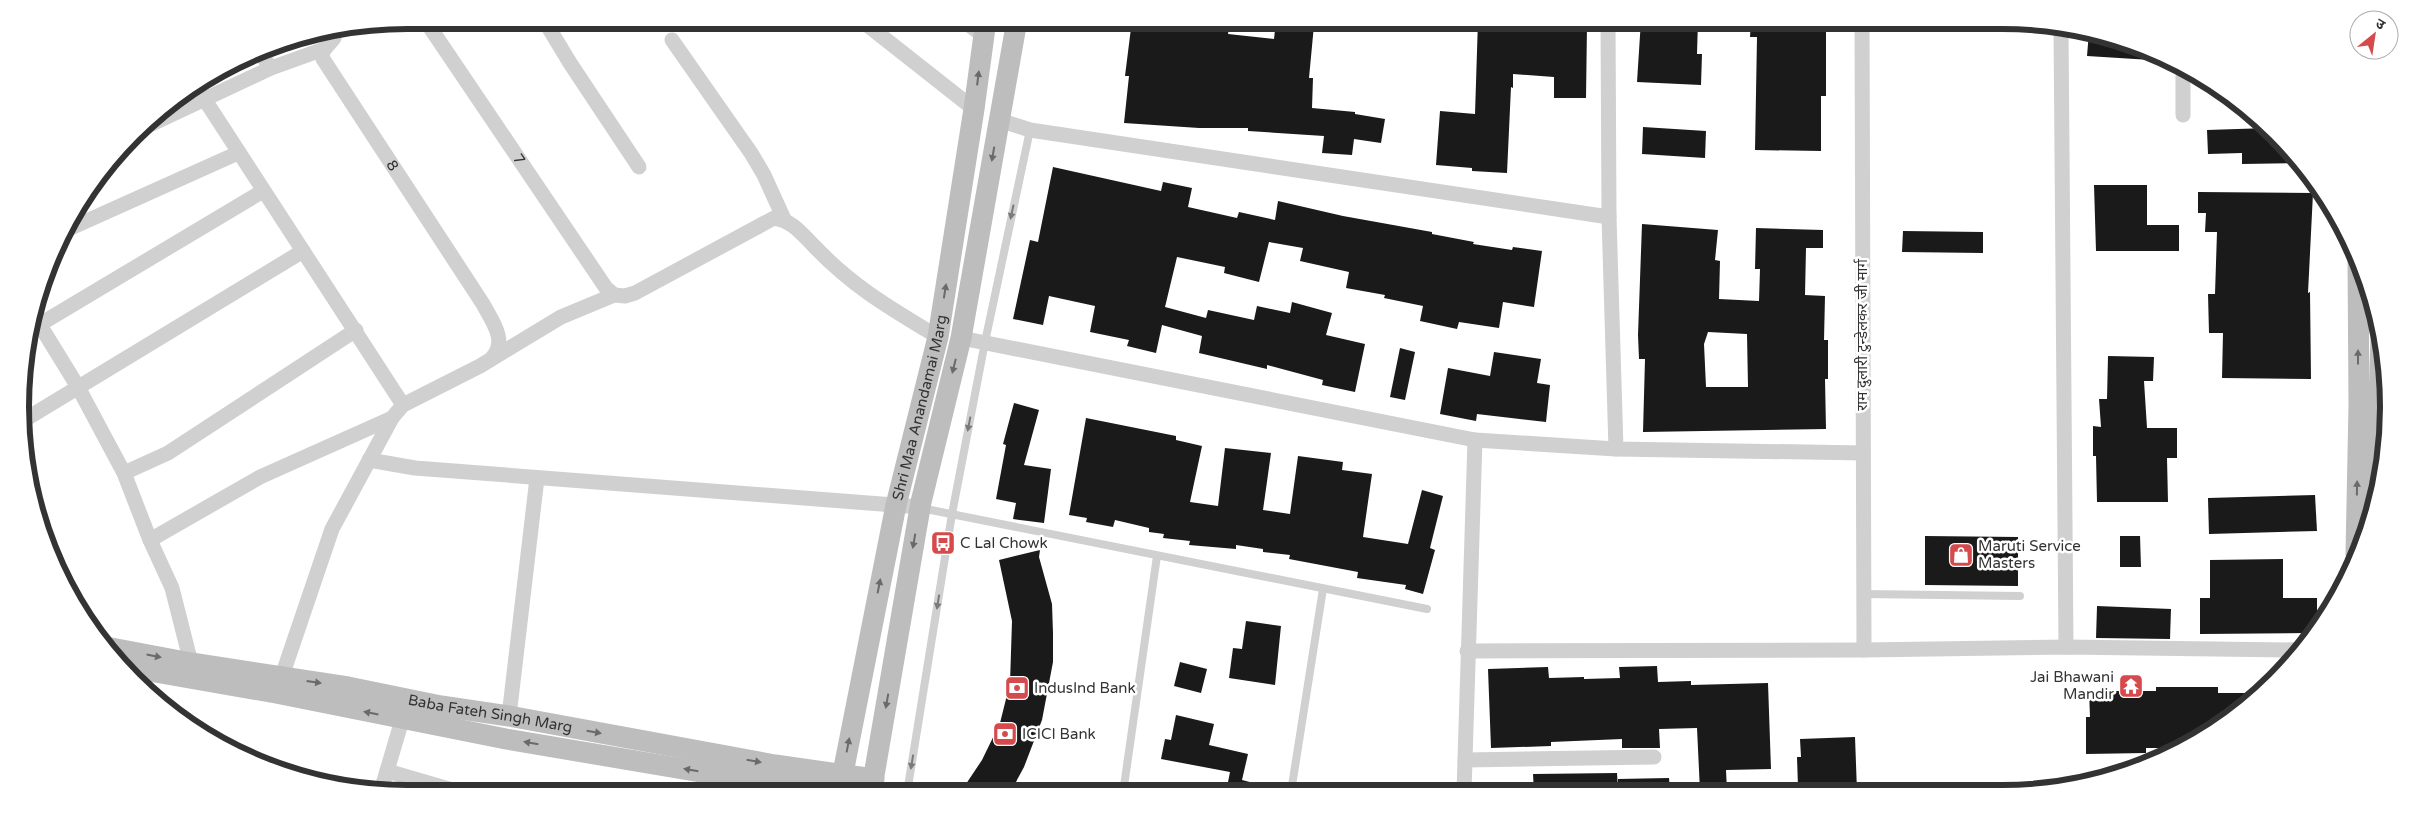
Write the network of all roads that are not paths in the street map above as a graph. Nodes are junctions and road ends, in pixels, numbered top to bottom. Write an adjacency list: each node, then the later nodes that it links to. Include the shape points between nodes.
1 (431, 29): 29 (street, 7, via 606,288)
2 (549, 29): 22 (street)
3 (872, 29): 16 (street)
4 (985, 29): 16 (street, Shri Maa Anandamai Marg, one-way to 4)
5 (1015, 29): 19 (street, Shri Maa Anandamai Marg)
6 (1608, 29): 24 (street)
7 (1862, 29): 46 (street, राम दुलारी टुन्डेलकर जी मार्ग)
8 (2061, 34): 61 (street)
9 (334, 36): 11 (street)
10 (672, 40): 25 (street, via 751,153)
11 (324, 49): 13 (street); 36 (street, 8, via 323,59 483,304 500,339 498,351)
12 (264, 57): 13 (street)
13 (272, 68): 15 (street)
14 (2183, 75): 17 (street)
15 (205, 100): 18 (street); 21 (street)
16 (974, 109): 33 (street, Shri Maa Anandamai Marg, one-way to 16)
17 (2183, 115)
18 (162, 120)
19 (999, 120): 20 (street); 34 (street, Shri Maa Anandamai Marg, one-way to 34)
20 (1030, 130): 24 (street); 35 (lane, one-way to 35)
21 (238, 153): 23 (street); 26 (street)
22 (639, 166)
23 (263, 191): 27 (street); 30 (street)
24 (1609, 217): 45 (street)
25 (784, 219): 29 (street, via 774,218 635,293); 33 (street, via 866,293)
26 (75, 226)
27 (303, 251): 32 (street); 38 (street)
28 (2362, 291): 40 (street, one-way to 28)
29 (614, 295): 36 (street, via 560,318)
30 (39, 321)
31 (38, 326): 38 (street)
32 (356, 330): 39 (street); 49 (street, via 168,453)
33 (938, 337): 51 (street, Shri Maa Anandamai Marg)
34 (961, 338): 35 (street); 52 (street, Shri Maa Anandamai Marg, one-way to 52)
35 (984, 342): 44 (street); 53 (lane, one-way to 53)
36 (491, 359): 39 (street)
37 (2378, 375): 40 (street)
38 (78, 387): 41 (street); 49 (street)
39 (403, 405): 42 (street)
40 (2375, 406): 43 (street)
41 (29, 417)
42 (392, 418): 47 (street); 55 (street, via 260,477)
43 (2375, 430): 48 (street); 54 (street, one-way to 43)
44 (1475, 440): 45 (street); 65 (street)
45 (1616, 449): 46 (street)
46 (1863, 453): 58 (street, राम दुलारी टुन्डेलकर जी मार्ग)
47 (369, 460): 50 (street, via 415,468); 68 (street, via 332,529)
48 (2375, 466)
49 (124, 473): 55 (street)
50 (537, 478): 51 (street); 70 (street)
51 (896, 504): 52 (street); 75 (street, Shri Maa Anandamai Marg, one-way to 51)
52 (920, 508): 53 (lane); 80 (street, Shri Maa Anandamai Marg, one-way to 80)
53 (952, 514): 56 (lane); 81 (lane, one-way to 81)
54 (2360, 530)
55 (150, 540): 67 (street, via 172,588)
56 (1157, 556): 57 (lane); 82 (lane)
57 (1323, 589): 60 (lane); 83 (lane)
58 (1863, 594): 59 (lane); 63 (street, राम दुलारी टुन्डेलकर जी मार्ग)
59 (2020, 596)
60 (1427, 609)
61 (2066, 647): 63 (street); 64 (street)
62 (118, 650): 67 (street, Baba Fateh Singh Marg, one-way to 67)
63 (1864, 650): 65 (street)
64 (2291, 650)
65 (1467, 651): 72 (street)
66 (133, 667): 67 (street, Baba Fateh Singh Marg)
67 (191, 671): 68 (street, Baba Fateh Singh Marg)
68 (279, 685): 69 (street, Baba Fateh Singh Marg)
69 (405, 709): 70 (street, Baba Fateh Singh Marg); 73 (street); 77 (street, Baba Fateh Singh Marg, one-way to 69)
70 (509, 716): 78 (street, Baba Fateh Singh Marg, one-way to 78)
71 (1654, 757): 72 (street)
72 (1465, 760): 84 (street)
73 (387, 771): 74 (street); 76 (street)
74 (383, 784)
75 (840, 784): 79 (street, Baba Fateh Singh Marg)
76 (435, 785)
77 (803, 785)
78 (804, 785)
79 (856, 785)
80 (873, 785)
81 (908, 785)
82 (1124, 785)
83 (1292, 785)
84 (1464, 785)

